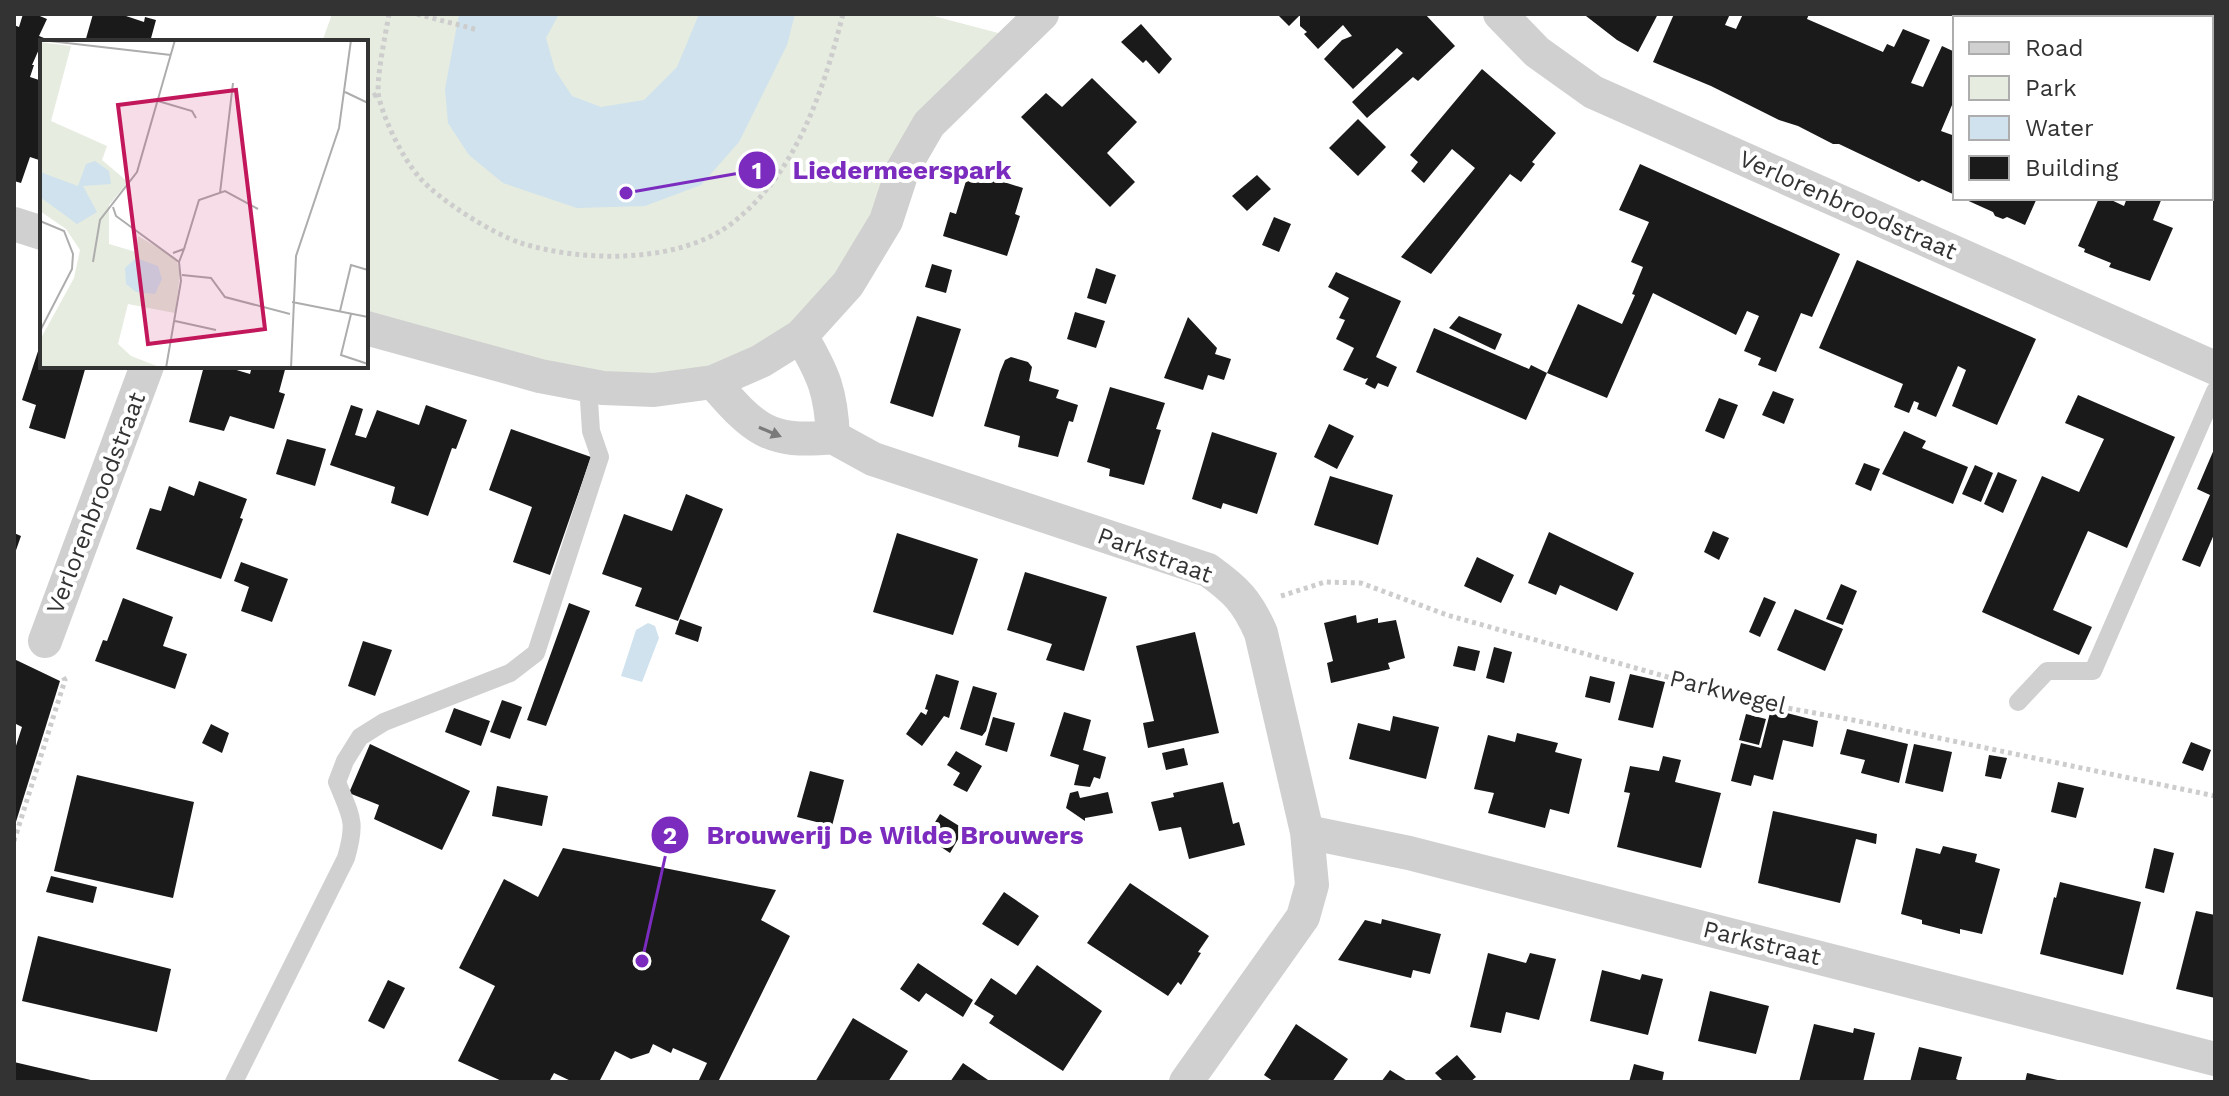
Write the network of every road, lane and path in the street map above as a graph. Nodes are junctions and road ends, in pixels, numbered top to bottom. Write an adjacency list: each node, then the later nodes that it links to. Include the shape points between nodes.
1 (389, 14): 7 (path)
2 (417, 14): 6 (path)
3 (843, 14): 7 (path, via 805,130 770,188 735,222 694,245 642,254 588,256 520,243 463,213 419,178 394,137)
4 (1042, 14): 12 (street, via 929,124 903,169 886,221 848,284)
5 (1500, 14): 14 (street, Verlorenbroodstraat, via 1537,52 1593,92)
6 (478, 30)
7 (377, 94): 8 (path)
8 (368, 99)
9 (14, 224): 10 (street)
10 (40, 232)
11 (368, 329): 16 (street)
12 (801, 336): 15 (street); 18 (street, via 831,402)
13 (146, 368): 20 (street, Verlorenbroodstraat)
14 (2215, 368)
15 (713, 382): 16 (street, via 654,390); 18 (street, one-way to 18, via 742,416 770,435)
16 (588, 385): 26 (lane, via 591,431 600,457 536,653 510,673 384,722 360,737 337,782 351,813 353,833 346,858)
17 (2215, 391): 21 (lane, via 2093,671 2047,671)
18 (833, 437): 19 (street, Parkstraat, via 873,459 1208,570)
19 (1250, 607): 22 (path, Parkwegel, via 1325,582 1361,583 1447,615 1760,703); 23 (street, Parkstraat, via 1261,633)
20 (45, 641): 24 (path, via 65,680)
21 (2018, 702)
22 (2215, 796)
23 (1307, 832): 25 (street, Parkstraat, via 1425,857); 27 (street, Parkstraat, via 1312,885 1303,917)
24 (14, 841)
25 (2215, 1059)
26 (234, 1082)
27 (1186, 1082)

